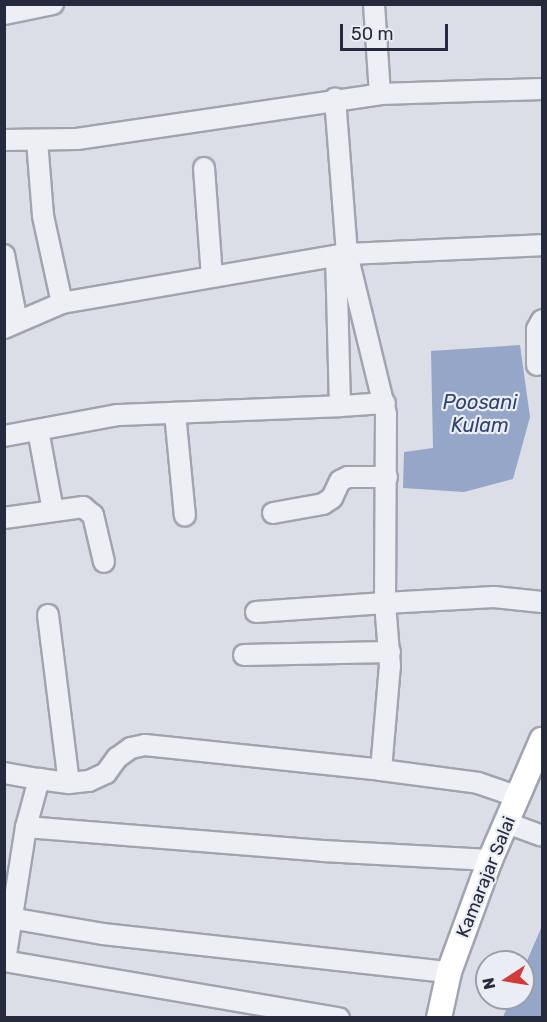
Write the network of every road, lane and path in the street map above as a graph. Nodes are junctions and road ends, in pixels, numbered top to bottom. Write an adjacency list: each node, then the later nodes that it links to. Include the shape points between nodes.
1 (53, 4): 3 (street)
2 (374, 4): 5 (street)
3 (4, 14)
4 (543, 89): 5 (street)
5 (380, 94): 6 (street)
6 (335, 98): 7 (street, via 77,139); 12 (street)
7 (37, 141): 8 (street); 14 (street, via 43,216)
8 (5, 145)
9 (204, 168): 13 (street)
10 (543, 246): 12 (street)
11 (4, 255): 16 (street)
12 (342, 255): 13 (street); 17 (street); 18 (street)
13 (212, 277): 14 (street)
14 (62, 303): 16 (street)
15 (543, 320): 19 (street, via 537,328)
16 (11, 325)
17 (365, 325): 18 (street); 20 (street)
18 (338, 329): 21 (street)
19 (537, 365)
20 (385, 403): 21 (street); 25 (street)
21 (340, 406): 22 (street)
22 (175, 413): 23 (street, via 117,415); 28 (street)
23 (38, 430): 24 (street); 26 (street)
24 (4, 436)
25 (387, 477): 27 (street, via 348,477 323,504); 32 (street)
26 (53, 511): 29 (street); 30 (street, via 83,507 90,510)
27 (273, 513)
28 (185, 516)
29 (4, 518)
30 (104, 562)
31 (543, 602): 32 (street, via 494,597)
32 (385, 603): 33 (street); 35 (street)
33 (256, 612)
34 (48, 615): 41 (street)
35 (390, 652): 36 (street); 38 (street)
36 (244, 655)
37 (543, 740): 42 (main road, Kamarajar Salai)
38 (381, 770): 41 (street, via 145,746 117,758 106,773 89,781); 42 (street, via 478,783)
39 (4, 773): 40 (street)
40 (39, 779): 41 (street); 44 (street)
41 (69, 783)
42 (519, 797): 43 (main road, Kamarajar Salai)
43 (507, 823): 45 (street); 46 (main road, Kamarajar Salai)
44 (26, 827): 46 (street); 47 (street)
45 (543, 836)
46 (490, 860): 49 (main road, Kamarajar Salai)
47 (8, 917): 48 (street); 49 (street, via 103,934)
48 (5, 961): 50 (street)
49 (449, 972): 51 (main road, Kamarajar Salai)
50 (339, 1017)
51 (439, 1017)

